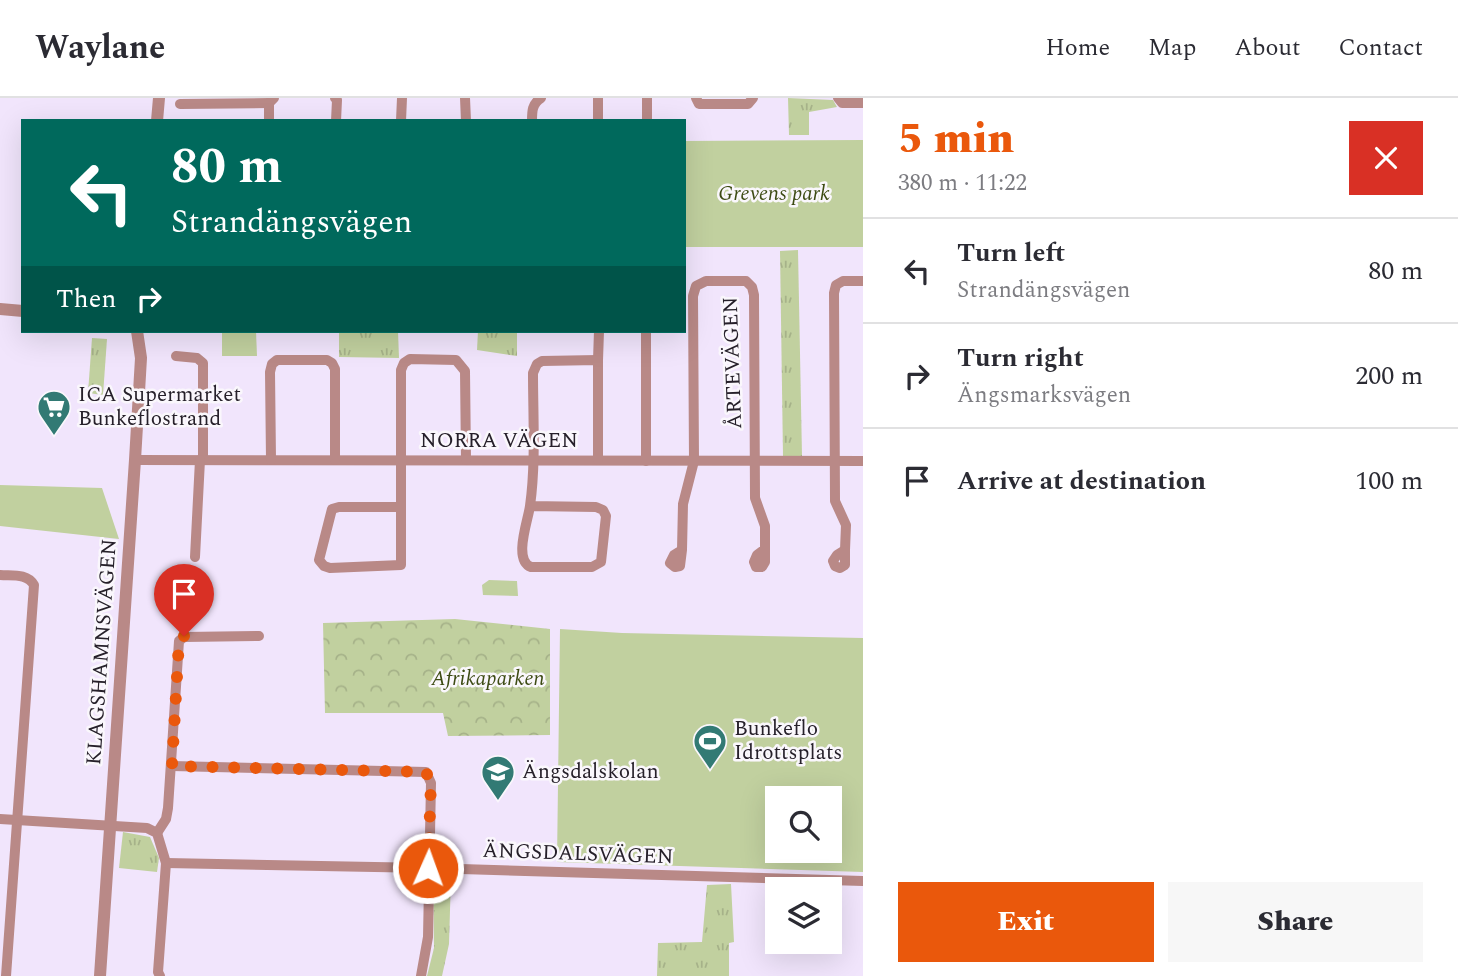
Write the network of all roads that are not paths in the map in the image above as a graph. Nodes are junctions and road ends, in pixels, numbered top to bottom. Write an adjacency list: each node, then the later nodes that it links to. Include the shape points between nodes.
1 (159, 98): 14 (street)
2 (335, 98): 16 (street)
3 (402, 98): 17 (street)
4 (465, 98): 18 (street)
5 (541, 98): 19 (street, via 535,102)
6 (598, 98): 20 (street)
7 (647, 98): 21 (street)
8 (695, 98): 9 (street, via 699,104 748,104)
9 (753, 98)
10 (838, 98): 12 (street, via 842,103)
11 (271, 100): 13 (street); 15 (street)
12 (863, 103)
13 (180, 104)
14 (157, 119)
15 (269, 119)
16 (336, 119)
17 (401, 119)
18 (466, 119)
19 (532, 119)
20 (598, 119)
21 (647, 119)
22 (863, 281): 41 (street, via 835,285)
23 (0, 309): 24 (street)
24 (21, 311)
25 (137, 333): 30 (street, KLAGSHAMNSVÄGEN, via 141,358)
26 (598, 333): 29 (street)
27 (646, 333): 38 (street)
28 (176, 356): 31 (street, via 197,358 202,363)
29 (598, 360): 36 (street, via 537,364 533,373); 37 (street)
30 (135, 460): 31 (street, NORRA VÄGEN); 54 (street, KLAGSHAMNSVÄGEN)
31 (201, 460): 32 (street, NORRA VÄGEN); 48 (street)
32 (271, 460): 33 (street, NORRA VÄGEN); 33 (street, via 272,364 277,360 327,360 335,369)
33 (335, 460): 34 (street, NORRA VÄGEN)
34 (401, 460): 35 (street, NORRA VÄGEN); 35 (street, via 401,370 410,359 456,360 466,371); 44 (street)
35 (466, 460): 36 (street, NORRA VÄGEN)
36 (532, 460): 37 (street, NORRA VÄGEN); 43 (street)
37 (598, 460): 38 (street, NORRA VÄGEN)
38 (646, 461): 39 (street, NORRA VÄGEN)
39 (694, 461): 40 (street, NORRA VÄGEN); 40 (street, ÅRTEVÄGEN, via 693,296 696,286 706,281 746,281 754,295); 46 (street, via 683,504)
40 (755, 461): 41 (street, NORRA VÄGEN); 45 (street, via 755,498 765,526)
41 (834, 461): 42 (street, NORRA VÄGEN); 47 (street, via 835,501 846,525)
42 (863, 461)
43 (530, 506): 43 (street, via 524,531 525,565 592,567 601,562 603,510)
44 (401, 507): 44 (street, via 401,565 330,568 319,560 332,509)
45 (765, 549)
46 (682, 550)
47 (845, 550)
48 (195, 557)
49 (0, 575): 53 (street, via 24,576 34,584)
50 (259, 636): 51 (street, via 184,636 179,641)
51 (172, 766): 55 (street, via 166,819); 57 (street, via 426,772 431,783)
52 (0, 819): 53 (street)
53 (17, 820): 54 (street); 59 (street)
54 (109, 824): 55 (street); 62 (street, KLAGSHAMNSVÄGEN)
55 (157, 833): 56 (street)
56 (166, 863): 57 (street, ÄNGSDALSVÄGEN); 60 (street)
57 (428, 868): 58 (street, ÄNGSDALSVÄGEN); 63 (street, via 428,937)
58 (863, 881)
59 (4, 951): 61 (street)
60 (159, 974)
61 (6, 976)
62 (100, 976)
63 (421, 976)

